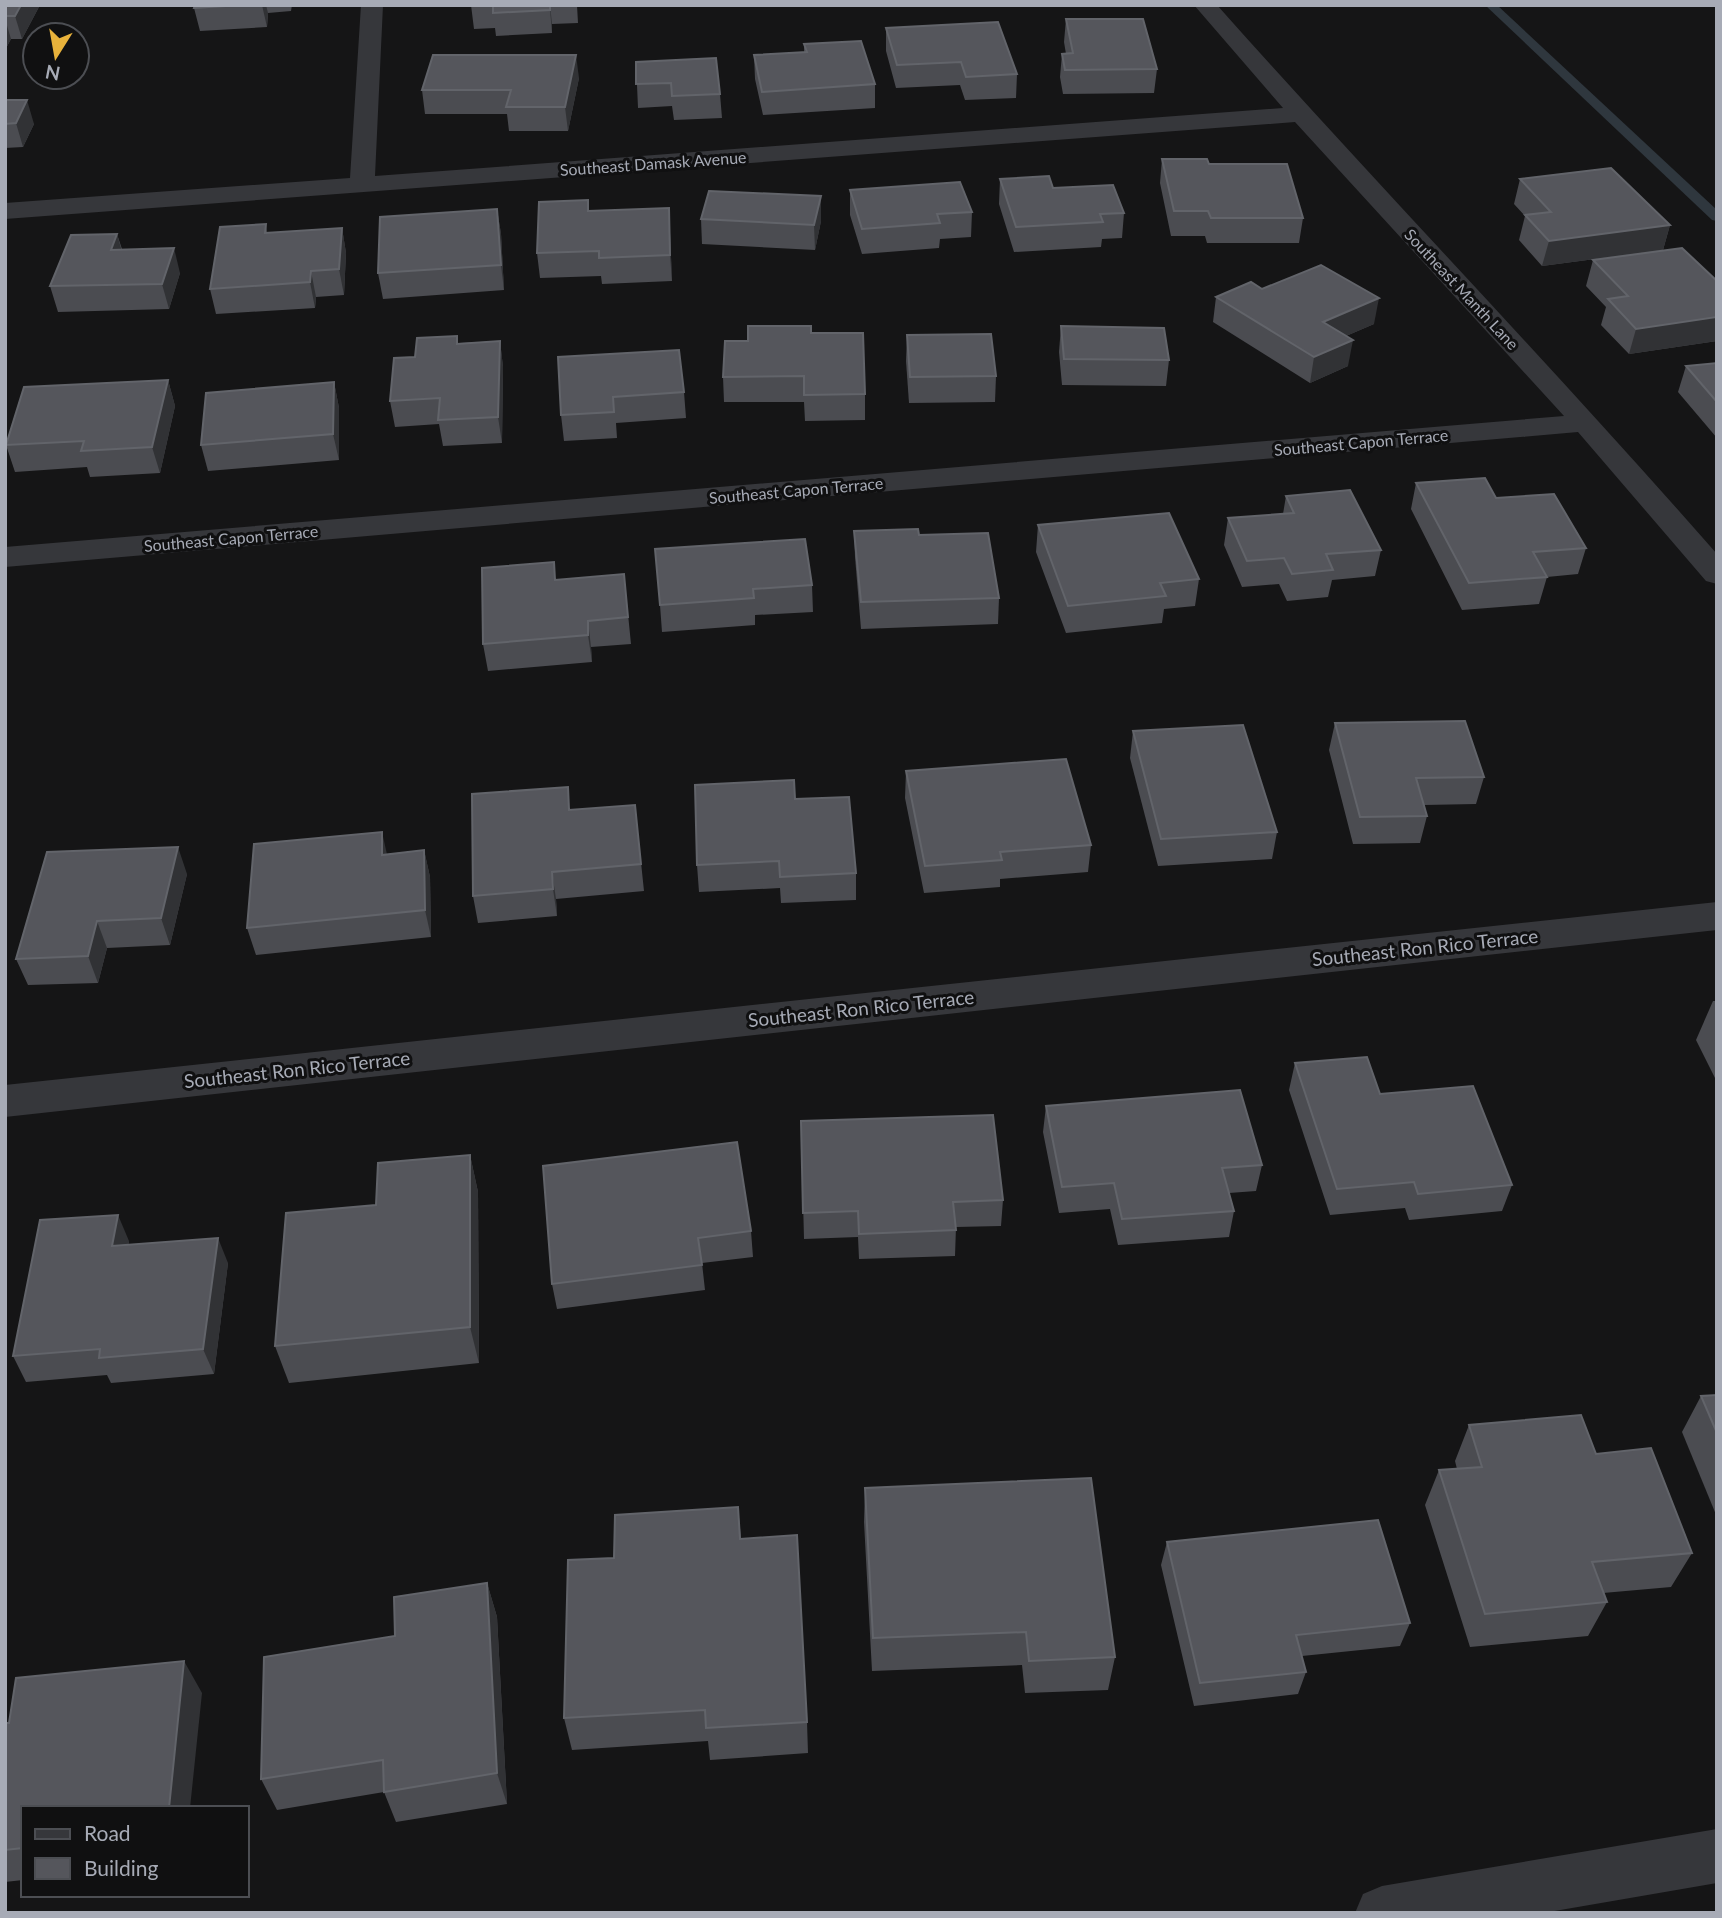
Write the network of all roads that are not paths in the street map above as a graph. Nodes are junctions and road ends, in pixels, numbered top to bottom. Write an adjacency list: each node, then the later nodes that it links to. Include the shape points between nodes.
1 (372, 5): 4 (street)
2 (1205, 5): 3 (street, Southeast Manth Lane)
3 (1301, 114): 4 (street, Southeast Damask Avenue); 6 (street, Southeast Manth Lane)
4 (362, 185): 5 (street, Southeast Damask Avenue)
5 (5, 211)
6 (1586, 423): 7 (street, Southeast Capon Terrace); 8 (street, Southeast Manth Lane)
7 (5, 557)
8 (1717, 574)
9 (1717, 916): 10 (street, Southeast Ron Rico Terrace)
10 (5, 1101)
11 (1717, 1856): 12 (street)
12 (1382, 1913)

